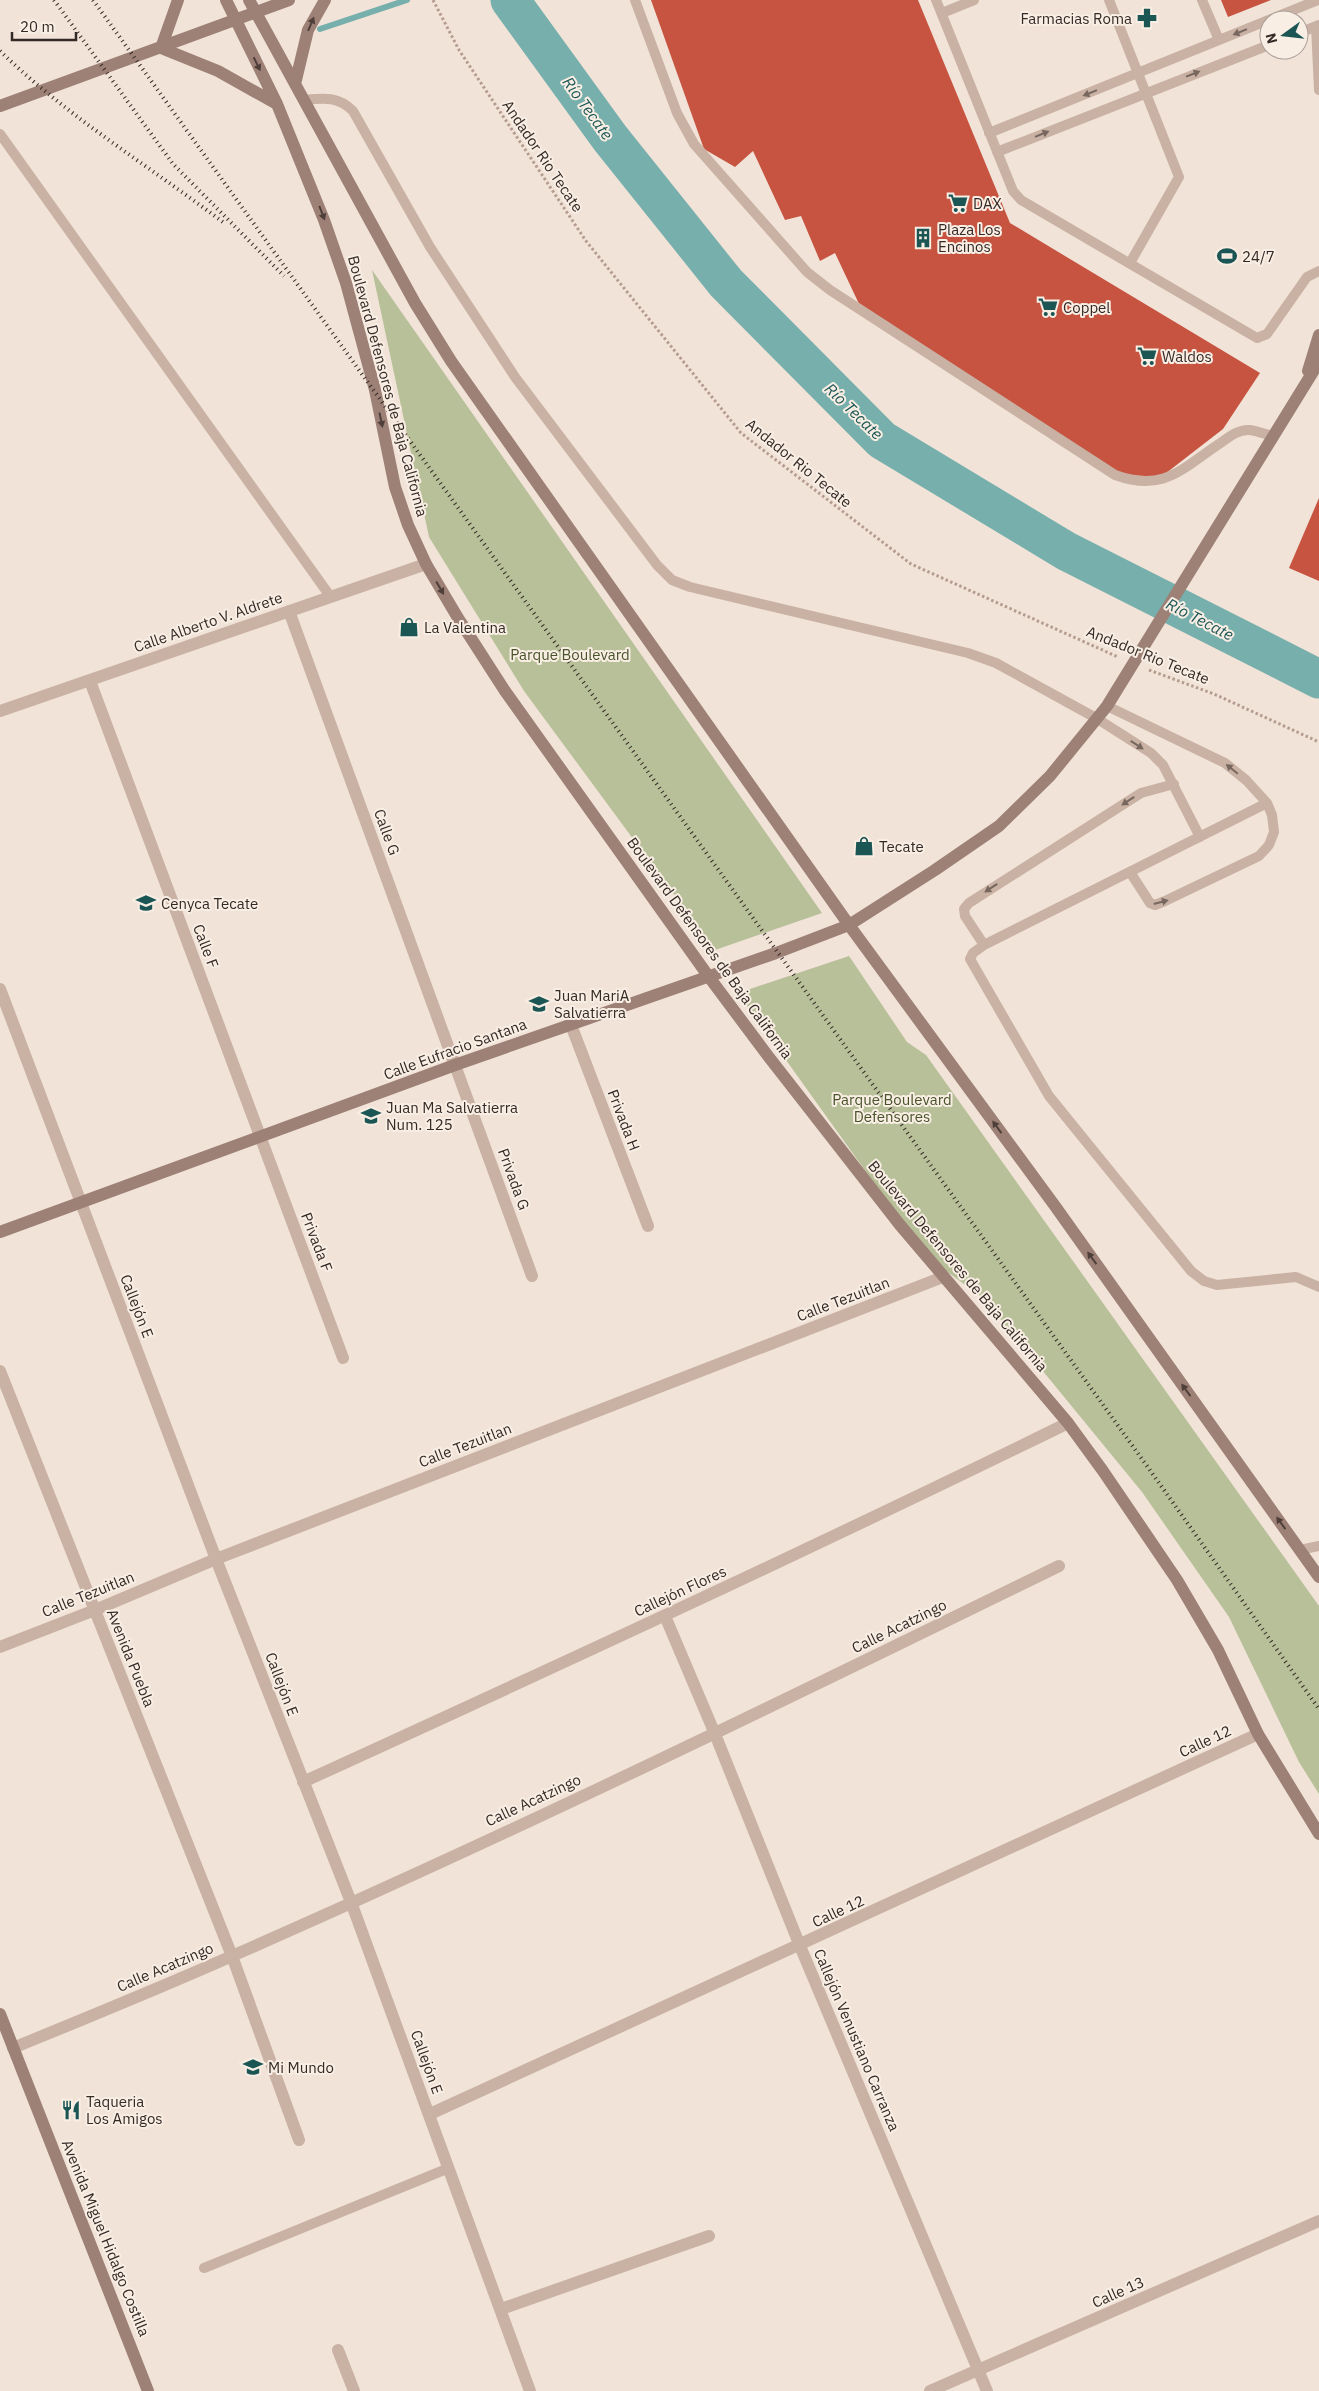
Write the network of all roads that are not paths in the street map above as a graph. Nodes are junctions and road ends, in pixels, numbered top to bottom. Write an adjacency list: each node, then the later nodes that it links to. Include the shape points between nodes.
1 (178, 0): 17 (main road)
2 (226, 0): 14 (main road, Boulevard Defensores de Baja California)
3 (249, 0): 12 (main road, Boulevard Defensores de Baja California)
4 (289, 0): 12 (main road)
5 (325, 0): 20 (main road, one-way to 5, via 308,30)
6 (635, 0): 34 (lane, via 677,113 694,144 807,272 830,290 1115,474 1133,482 1150,483 1166,479 1235,433 1249,430)
7 (936, 0): 13 (lane)
8 (974, 0): 13 (lane)
9 (1109, 0): 19 (lane)
10 (1202, 0): 16 (lane)
11 (1312, 1): 16 (lane, one-way to 16)
12 (257, 12): 14 (main road); 20 (main road, Boulevard Defensores de Baja California)
13 (942, 13): 26 (lane)
14 (236, 20): 17 (main road); 24 (main road, Boulevard Defensores de Baja California, one-way to 24)
15 (1318, 26): 21 (lane)
16 (1219, 40): 19 (lane)
17 (161, 48): 24 (main road, via 218,71); 25 (main road)
18 (1259, 48): 22 (lane, one-way to 18)
19 (1138, 73): 22 (lane); 26 (lane, one-way to 26)
20 (295, 84): 23 (main road, Boulevard Defensores de Baja California)
21 (1319, 90)
22 (1146, 93): 28 (lane, one-way to 22); 29 (lane, via 1179,177)
23 (304, 100): 41 (lane, via 338,100 353,111 430,247 515,376 657,565 672,580 968,653 996,663); 46 (main road, Boulevard Defensores de Baja California, via 415,303 451,361)
24 (277, 104): 35 (main road, Boulevard Defensores de Baja California, one-way to 35, via 346,283 375,390 395,487)
25 (0, 106)
26 (989, 133): 28 (lane)
27 (0, 134): 36 (lane)
28 (997, 152): 29 (lane, via 1016,196)
29 (1130, 263): 30 (lane, via 1256,338 1267,334 1307,277)
30 (1319, 271)
31 (1319, 335): 33 (main road)
32 (1319, 362): 33 (main road)
33 (1304, 383): 34 (main road, Calle Eufracio Santana)
34 (1272, 436): 39 (main road, Calle Eufracio Santana)
35 (426, 564): 36 (street, Calle Alberto V. Aldrete); 48 (main road, Boulevard Defensores de Baja California, one-way to 48, via 505,691)
36 (330, 596): 37 (street, Calle Alberto V. Aldrete)
37 (289, 611): 38 (street, Calle Alberto V. Aldrete); 51 (street, Calle G)
38 (90, 681): 40 (street, Calle Alberto V. Aldrete); 52 (street, Calle F)
39 (1106, 706): 41 (main road, Calle Eufracio Santana); 43 (lane, one-way to 39, via 1225,763)
40 (0, 711)
41 (1096, 718): 42 (lane, one-way to 42, via 1150,753 1163,765); 46 (main road, Calle Eufracio Santana, via 1050,776 999,826)
42 (1174, 784): 44 (lane); 47 (lane, one-way to 47, via 1141,793 969,903 964,909 965,916)
43 (1267, 803): 44 (lane); 45 (lane, one-way to 43, via 1145,897 1155,905 1259,856 1269,845 1274,832)
44 (1200, 837): 45 (lane)
45 (1130, 872): 47 (lane)
46 (849, 925): 48 (main road, Calle Eufracio Santana); 63 (main road, Boulevard Defensores de Baja California, one-way to 46, via 1055,1206)
47 (984, 945): 58 (lane, via 973,952 972,965 1048,1096 1191,1271 1204,1281 1217,1285 1296,1277)
48 (709, 977): 50 (main road, Calle Eufracio Santana); 57 (main road, Boulevard Defensores de Baja California)
49 (0, 990): 53 (street, Callejón E)
50 (570, 1025): 51 (main road, Calle Eufracio Santana); 54 (street, Privada H)
51 (455, 1065): 52 (main road, Calle Eufracio Santana); 56 (street, Privada G)
52 (261, 1138): 53 (main road, Calle Eufracio Santana); 59 (street, Privada F)
53 (80, 1203): 55 (main road, Calle Eufracio Santana); 64 (street, Callejón E)
54 (648, 1226)
55 (0, 1232)
56 (532, 1276)
57 (943, 1277): 61 (main road, Boulevard Defensores de Baja California); 64 (street, Calle Tezuitlan)
58 (1319, 1287)
59 (343, 1358)
60 (0, 1371): 67 (street, Avenida Puebla)
61 (1068, 1423): 68 (street, Callejón Flores); 71 (main road, Boulevard Defensores de Baja California, via 1177,1580 1218,1650)
62 (1319, 1546): 63 (lane)
63 (1300, 1550): 66 (main road, Boulevard Defensores de Baja California)
64 (216, 1559): 67 (street, Calle Tezuitlan); 72 (street, Callejón E)
65 (1060, 1566): 70 (street, Calle Acatzingo)
66 (1319, 1577)
67 (95, 1610): 69 (street, Calle Tezuitlan); 76 (street, Avenida Puebla)
68 (665, 1616): 70 (street, Callejón Venustiano Carranza); 72 (street, Callejón Flores)
69 (0, 1647)
70 (715, 1734): 74 (street, Calle Acatzingo); 75 (street, Callejón Venustiano Carranza)
71 (1258, 1734): 73 (main road, Boulevard Defensores de Baja California); 75 (street, Calle 12)
72 (302, 1782): 74 (street, Callejón E)
73 (1319, 1834)
74 (351, 1902): 76 (street, Calle Acatzingo); 79 (street, Callejón E)
75 (800, 1946): 79 (street, Calle 12); 87 (street, Callejón Venustiano Carranza)
76 (232, 1956): 78 (street, Calle Acatzingo); 80 (street, Avenida Puebla)
77 (0, 2014): 78 (main road, Avenida Miguel Hidalgo Costilla)
78 (13, 2048): 88 (main road, Avenida Miguel Hidalgo Costilla)
79 (430, 2114): 81 (street, Callejón E)
80 (299, 2140)
81 (449, 2168): 84 (lane); 85 (street, Callejón E)
82 (1319, 2221): 87 (street, Calle 13)
83 (709, 2236): 85 (street)
84 (204, 2268)
85 (501, 2309): 90 (street, Callejón E)
86 (338, 2350): 89 (street)
87 (979, 2371): 91 (street, Calle 13); 92 (street, Callejón Venustiano Carranza)
88 (148, 2391)
89 (354, 2391)
90 (530, 2391)
91 (930, 2391)
92 (987, 2391)

